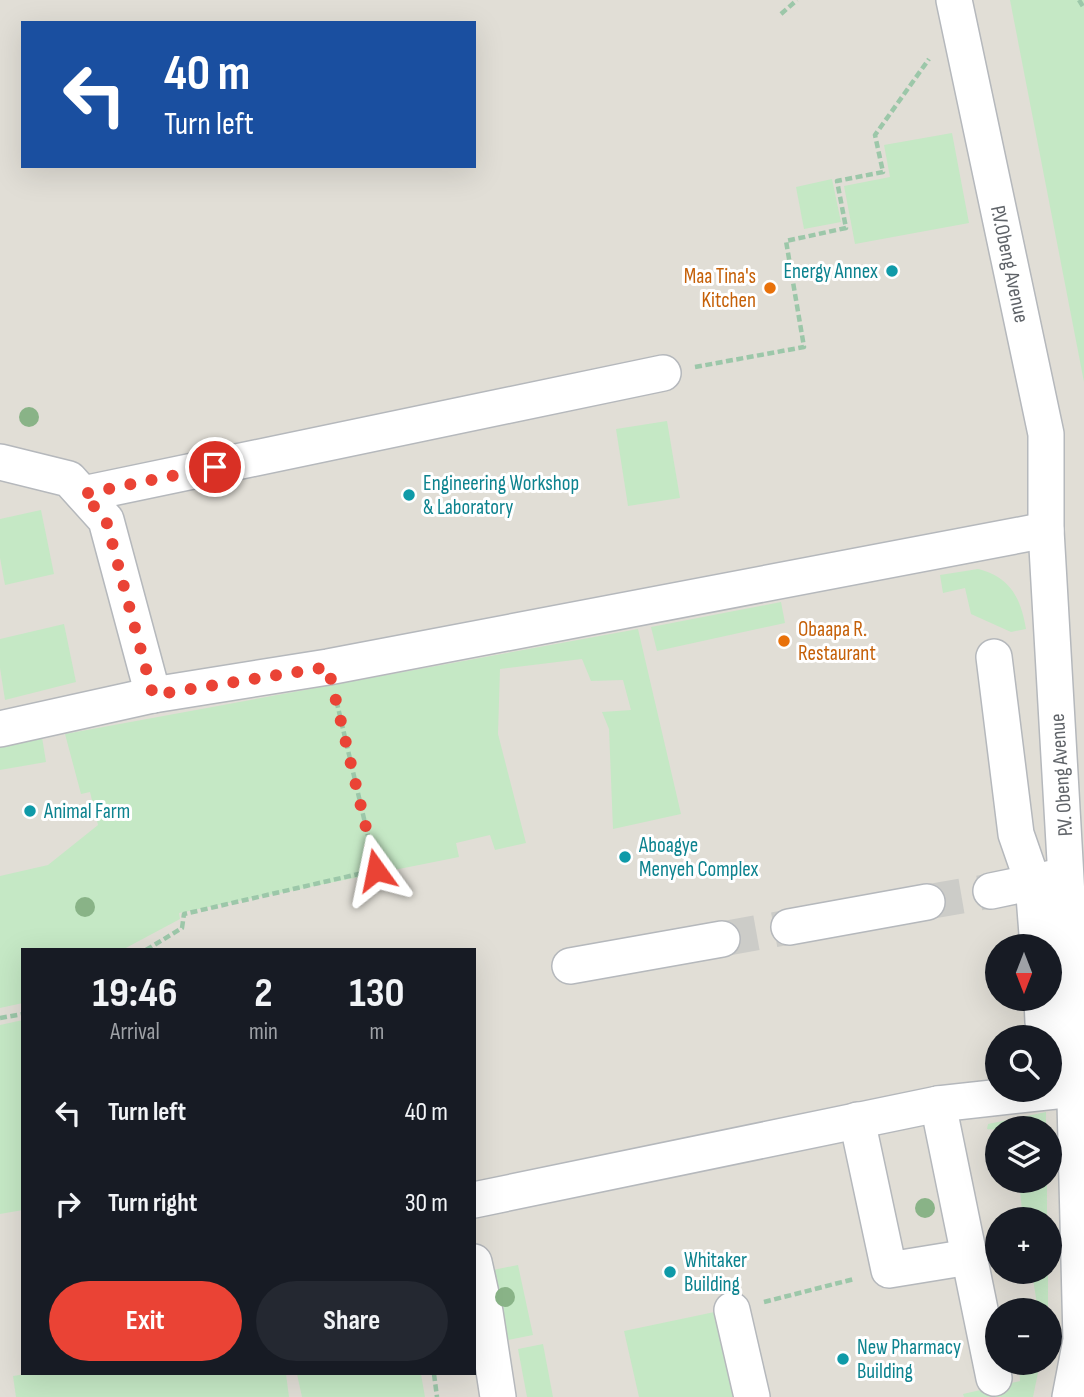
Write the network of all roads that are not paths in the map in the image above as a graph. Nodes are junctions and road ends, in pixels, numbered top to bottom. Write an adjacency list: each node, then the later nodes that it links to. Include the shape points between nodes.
1 (956, 11): 5 (street, P.V.Obeng Avenue, via 1046,434)
2 (663, 373): 4 (street)
3 (0, 462): 4 (street, via 69,478)
4 (83, 494): 7 (street, via 106,520)
5 (1046, 530): 7 (street, via 328,667); 9 (street, P.V. Obeng Avenue)
6 (995, 657): 10 (street, via 1017,834)
7 (153, 695): 8 (street)
8 (0, 729)
9 (1067, 875): 10 (street); 17 (street, P.V. Obeng Avenue)
10 (1033, 883): 11 (street); 14 (street)
11 (991, 891)
12 (926, 902): 13 (street)
13 (789, 927)
14 (1037, 934)
15 (722, 939): 16 (street)
16 (570, 966)
17 (1078, 981): 19 (street, P.V. Obeng Avenue)
18 (1043, 1012): 19 (street, via 1052,1039)
19 (1073, 1046): 20 (street, P.V. Obeng Avenue)
20 (1074, 1089): 21 (street); 27 (street, P.V. Obeng Avenue)
21 (939, 1104): 22 (street); 24 (street)
22 (858, 1120): 23 (street); 24 (street, via 889,1270)
23 (476, 1200)
24 (970, 1257): 28 (street)
25 (476, 1271): 29 (street)
26 (732, 1310): 30 (street)
27 (1082, 1339): 31 (street, P.V. Obeng Avenue)
28 (994, 1378)
29 (498, 1397)
30 (752, 1397)
31 (1070, 1397)

